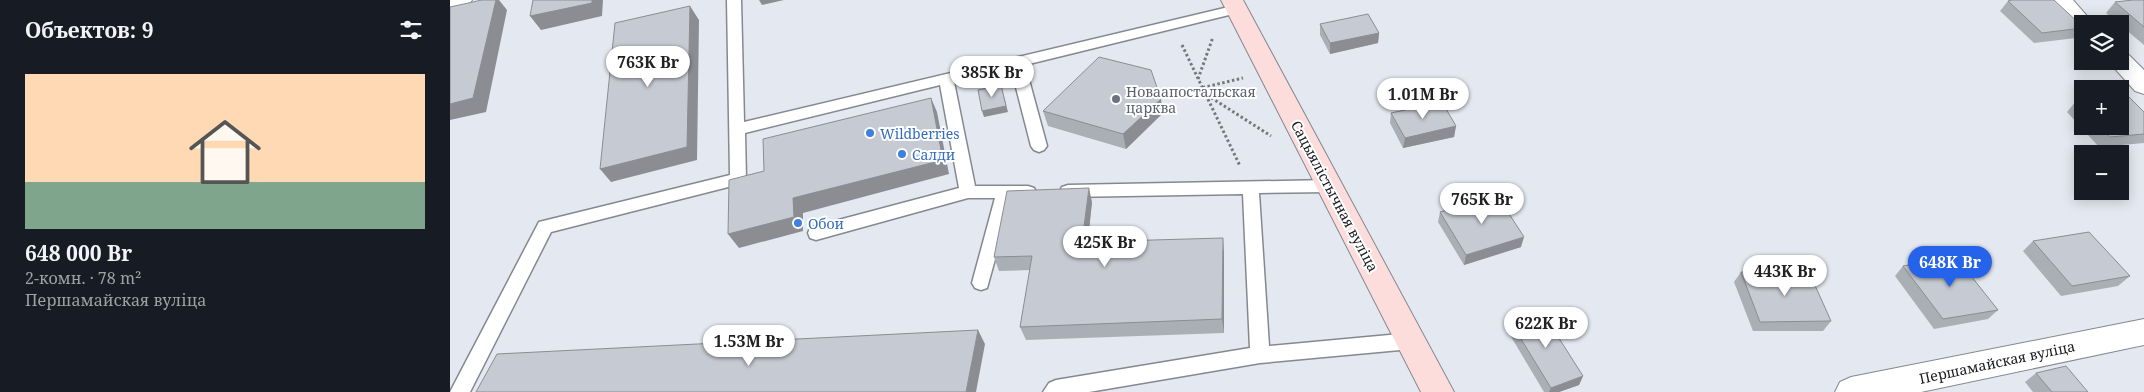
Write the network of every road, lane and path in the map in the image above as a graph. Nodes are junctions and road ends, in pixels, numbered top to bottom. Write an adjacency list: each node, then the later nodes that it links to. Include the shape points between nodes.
1 (461, 0): 4 (street)
2 (734, 0): 18 (lane)
3 (2060, 0): 6 (street)
4 (450, 2)
5 (1234, 5): 9 (lane); 21 (main road, Сацыялістычная вуліца)
6 (2074, 15)
7 (1214, 32): 13 (path)
8 (1182, 45): 13 (path)
9 (1017, 62): 12 (lane); 20 (lane)
10 (2129, 70): 14 (street)
11 (1245, 77): 15 (path)
12 (946, 79): 18 (lane); 23 (lane)
13 (1198, 79): 15 (path)
14 (2144, 85)
15 (1203, 88): 16 (path); 17 (path)
16 (1193, 90)
17 (1206, 95): 19 (path); 22 (path)
18 (737, 129): 30 (lane, via 738,179 545,228)
19 (1276, 139)
20 (1039, 146)
21 (1330, 186): 22 (lane); 28 (main road, Сацыялістычная вуліца)
22 (1251, 188): 24 (lane); 29 (lane)
23 (968, 192): 24 (lane); 25 (lane)
24 (1005, 192): 26 (lane)
25 (816, 233)
26 (981, 283)
27 (2144, 332): 33 (street, Першамайская вуліца)
28 (1411, 342): 29 (lane); 32 (main road, Сацыялістычная вуліца)
29 (1260, 355): 31 (lane)
30 (460, 392)
31 (1053, 392)
32 (1438, 392)
33 (1851, 392)

